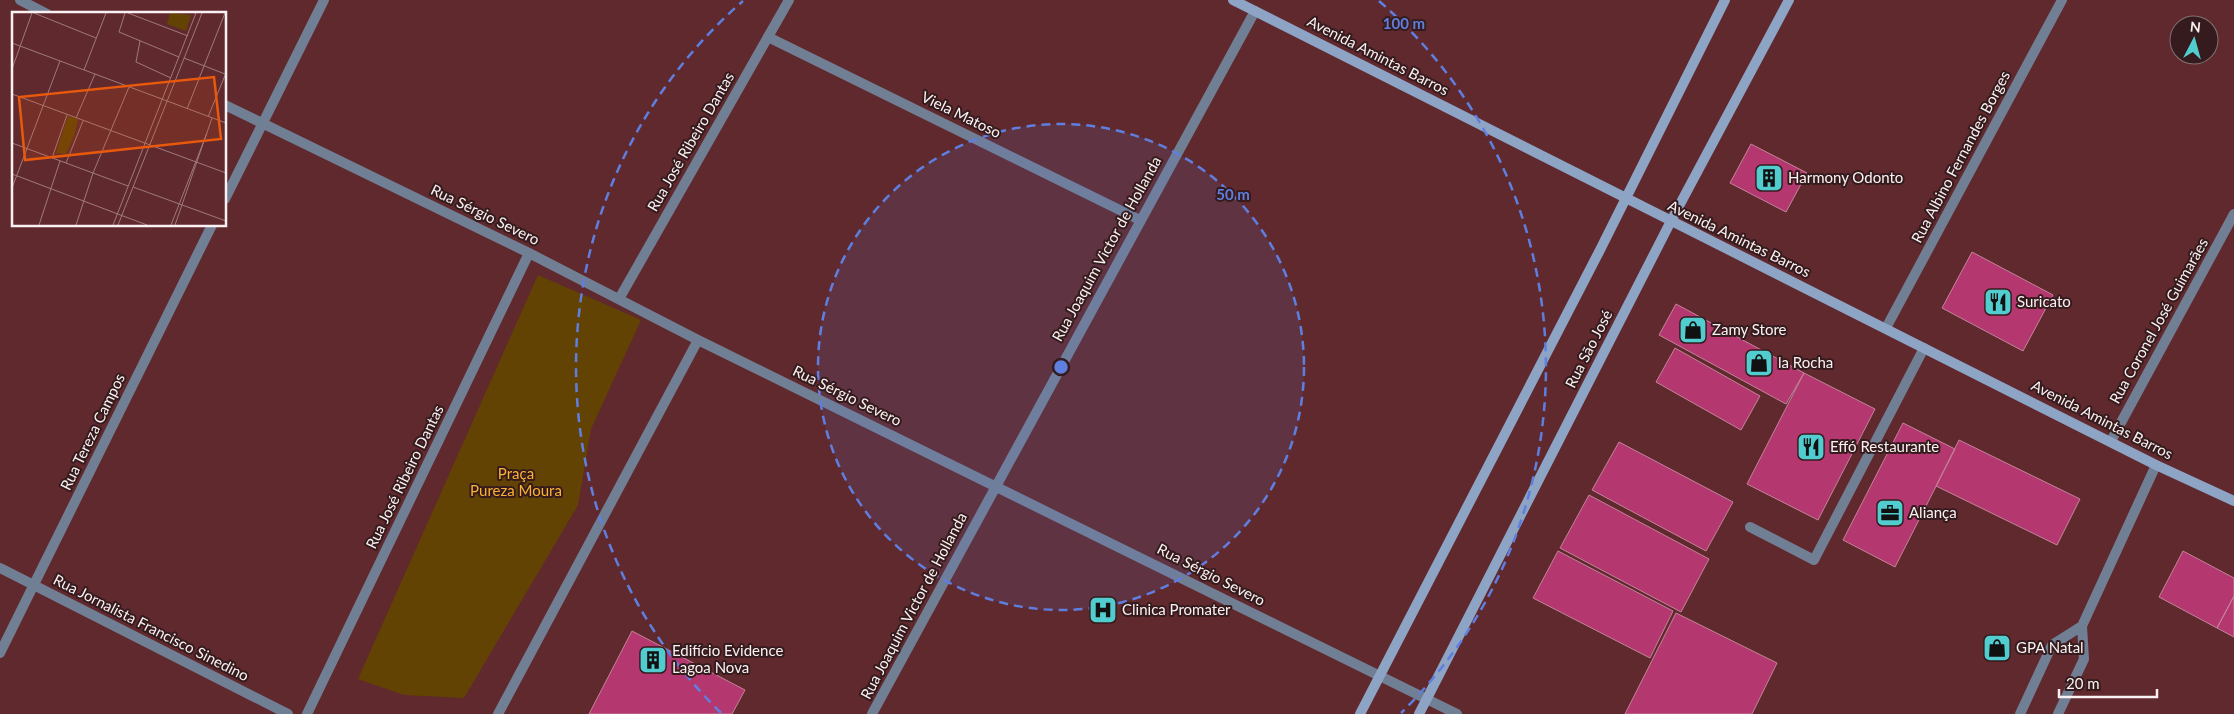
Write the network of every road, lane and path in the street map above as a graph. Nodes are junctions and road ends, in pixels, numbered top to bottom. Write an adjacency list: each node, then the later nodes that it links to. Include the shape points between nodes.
1 (20, 0): 9 (street)
2 (324, 0): 12 (street)
3 (789, 0): 10 (street, Rua José Ribeiro Dantas)
4 (1233, 0): 8 (main road, Avenida Amintas Barros)
5 (1725, 0): 14 (main road)
6 (1789, 0): 17 (main road, Rua São José)
7 (2062, 0): 21 (street, Rua Albino Fernandes Borges)
8 (1255, 11): 14 (main road, Avenida Amintas Barros); 16 (street, Rua Joaquim Victor de Hollanda)
9 (43, 12)
10 (768, 37): 16 (street, Viela Matoso); 20 (street, Rua José Ribeiro Dantas)
11 (226, 106): 12 (street, Rua Sérgio Severo)
12 (262, 124): 13 (street); 19 (street, Rua Sérgio Severo)
13 (226, 197)
14 (1626, 199): 17 (main road, Avenida Amintas Barros); 33 (main road)
15 (2234, 214): 24 (street, Rua Coronel José Guimarães)
16 (1140, 220): 26 (street, Rua Joaquim Victor de Hollanda)
17 (1671, 221): 21 (main road, Avenida Amintas Barros); 34 (main road, Rua São José)
18 (212, 226): 30 (street, Rua Tereza Campos)
19 (529, 253): 20 (street, Rua Sérgio Severo); 36 (street, Rua José Ribeiro Dantas)
20 (619, 300): 22 (street, Rua Sérgio Severo)
21 (1886, 328): 23 (main road, Avenida Amintas Barros)
22 (698, 340): 26 (street, Rua Sérgio Severo); 37 (street)
23 (1924, 348): 24 (main road, Avenida Amintas Barros); 28 (street, via 1814,560)
24 (2111, 441): 25 (main road, Avenida Amintas Barros)
25 (2156, 465): 27 (main road, Avenida Amintas Barros); 31 (street)
26 (996, 486): 33 (street, Rua Sérgio Severo); 38 (street, Rua Joaquim Victor de Hollanda)
27 (2234, 501)
28 (1750, 527)
29 (0, 568): 30 (street, Rua Jornalista Francisco Sinedino)
30 (34, 585): 32 (street, Rua Tereza Campos); 35 (street, Rua Jornalista Francisco Sinedino)
31 (2082, 626): 42 (street, via 2052,645); 43 (street, via 2084,659)
32 (0, 652)
33 (1380, 677): 34 (street, Rua Sérgio Severo); 39 (main road)
34 (1427, 700): 40 (main road, Rua São José); 41 (street, Rua Sérgio Severo)
35 (288, 714)
36 (307, 714)
37 (498, 714)
38 (872, 714)
39 (1360, 714)
40 (1419, 714)
41 (1457, 714)
42 (2020, 714)
43 (2058, 714)

